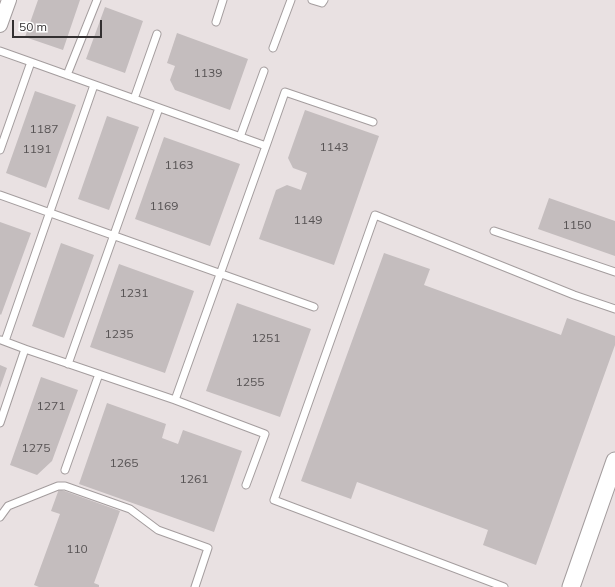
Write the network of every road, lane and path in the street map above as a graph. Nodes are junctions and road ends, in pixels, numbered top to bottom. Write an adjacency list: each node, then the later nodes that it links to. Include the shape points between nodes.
1 (9, 0): 8 (street)
2 (97, 0): 14 (lane)
3 (223, 0): 7 (lane)
4 (291, 0): 10 (lane)
5 (312, 0): 6 (lane, via 322,3)
6 (324, 0)
7 (216, 22)
8 (0, 25)
9 (157, 34): 16 (lane)
10 (273, 48)
11 (0, 51): 12 (lane)
12 (31, 62): 14 (lane); 21 (lane)
13 (264, 71): 19 (lane)
14 (67, 75): 15 (lane)
15 (94, 85): 16 (lane); 23 (lane)
16 (134, 99): 17 (lane)
17 (159, 108): 19 (lane); 25 (lane)
18 (373, 122): 20 (lane, via 285,92)
19 (240, 137): 20 (lane)
20 (266, 146): 27 (lane)
21 (0, 150)
22 (0, 195): 23 (lane)
23 (49, 213): 25 (lane); 30 (lane)
24 (494, 231): 26 (lane)
25 (113, 236): 27 (lane); 32 (lane)
26 (615, 272)
27 (220, 274): 28 (lane); 34 (lane)
28 (314, 307)
29 (615, 309): 41 (lane, via 375,215 274,500)
30 (2, 340): 31 (lane)
31 (25, 349): 32 (lane); 35 (lane)
32 (68, 364): 33 (lane)
33 (99, 374): 34 (lane); 37 (lane)
34 (175, 400): 38 (lane, via 265,434)
35 (0, 423)
36 (615, 461): 42 (street)
37 (64, 470)
38 (246, 485)
39 (0, 517): 40 (lane, via 8,506 58,486 65,486 130,509 158,530 208,548)
40 (195, 587)
41 (504, 587)
42 (571, 587)

